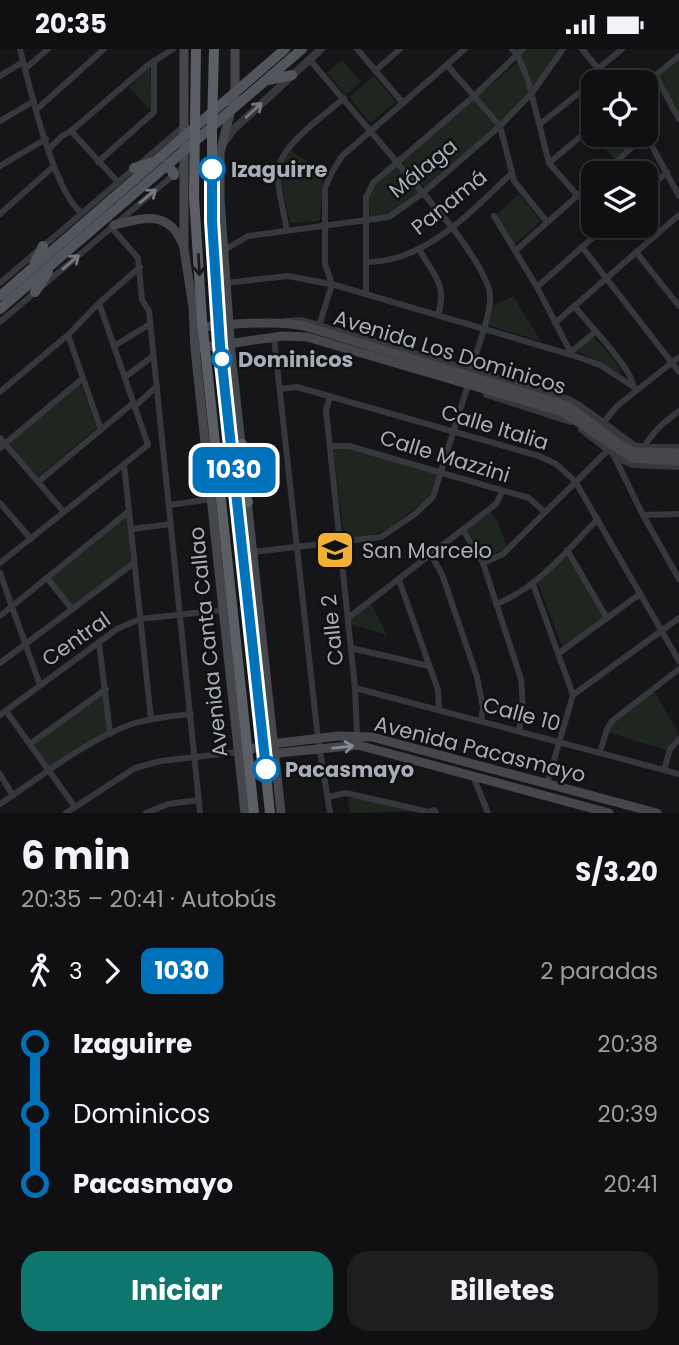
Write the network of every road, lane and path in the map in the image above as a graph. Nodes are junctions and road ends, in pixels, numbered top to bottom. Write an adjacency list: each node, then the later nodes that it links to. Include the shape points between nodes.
1 (20, 49): 25 (street)
2 (48, 49): 25 (street)
3 (104, 49): 42 (street)
4 (173, 49): 23 (street)
5 (184, 49): 47 (main road, Avenida Canta Callao)
6 (196, 49): 47 (highway, Avenida Canta Callao)
7 (214, 49): 43 (highway, Avenida Canta Callao)
8 (235, 49): 36 (main road, Avenida Canta Callao)
9 (285, 49): 36 (main road)
10 (302, 49): 33 (main road)
11 (321, 49): 22 (street)
12 (357, 49): 28 (street)
13 (400, 49): 28 (street)
14 (465, 49): 24 (street)
15 (512, 49): 20 (street)
16 (523, 49): 20 (street)
17 (563, 49): 35 (street, Málaga)
18 (582, 49): 26 (street)
19 (622, 49): 27 (street)
20 (518, 56): 35 (street); 37 (street)
21 (679, 56): 29 (street)
22 (309, 59): 30 (street); 38 (street)
23 (154, 61): 51 (street); 63 (street, via 154,112)
24 (447, 65): 37 (street); 40 (street)
25 (24, 66): 31 (street); 39 (street)
26 (599, 70)
27 (601, 70)
28 (375, 71): 40 (street)
29 (658, 73)
30 (292, 75): 33 (main road); 58 (street, one-way to 30, via 234,129)
31 (0, 76)
32 (658, 80): 44 (street)
33 (264, 81): 41 (main road)
34 (581, 88): 46 (street)
35 (532, 93): 46 (street); 49 (street, Málaga)
36 (235, 94): 41 (main road, Avenida Canta Callao); 43 (main road)
37 (474, 96): 49 (street); 61 (street)
38 (344, 98): 50 (street); 88 (street, via 286,149 280,162)
39 (34, 101): 42 (street); 45 (street)
40 (403, 103): 50 (street)
41 (232, 109): 48 (main road); 58 (main road, Avenida Canta Callao)
42 (36, 110): 53 (street)
43 (213, 113): 47 (main road); 48 (highway, Avenida Canta Callao)
44 (679, 119)
45 (0, 121)
46 (540, 124): 64 (street)
47 (190, 126): 54 (highway, Avenida Canta Callao); 69 (street)
48 (212, 126): 54 (main road); 118 (highway, Avenida Canta Callao, via 212,221)
49 (500, 126): 72 (street); 75 (street, Málaga)
50 (371, 130): 61 (street); 86 (street, via 342,156 331,174 325,188)
51 (71, 131): 57 (street); 63 (street)
52 (581, 137): 64 (street)
53 (46, 139): 57 (street); 66 (street)
54 (190, 139): 59 (main road); 60 (main road); 122 (highway, Avenida Canta Callao, one-way to 122)
55 (632, 147): 62 (street)
56 (653, 147): 70 (street)
57 (49, 149): 67 (street)
58 (221, 149): 94 (main road, Avenida Canta Callao)
59 (184, 151): 65 (main road); 68 (main road, Avenida Canta Callao)
60 (156, 161): 69 (main road); 100 (main road)
61 (397, 161): 75 (street); 83 (street, via 369,188)
62 (617, 161)
63 (98, 162): 74 (street)
64 (549, 163): 77 (street)
65 (168, 165): 71 (main road); 98 (main road)
66 (0, 166)
67 (54, 166): 79 (street, via 62,188); 80 (street)
68 (183, 167): 71 (street); 92 (main road, Avenida Canta Callao)
69 (134, 168): 74 (street)
70 (667, 172): 73 (street); 78 (street)
71 (174, 174): 85 (street, one-way to 71)
72 (512, 174): 84 (street); 87 (street, Panamá)
73 (658, 180)
74 (118, 182): 79 (street)
75 (424, 192): 83 (street, Málaga, via 389,217); 87 (street)
76 (581, 192): 77 (street)
77 (577, 195): 84 (street)
78 (679, 196)
79 (82, 213): 90 (street)
80 (0, 214)
81 (679, 215): 96 (street)
82 (494, 216): 95 (street)
83 (367, 221): 86 (street, Málaga); 97 (street)
84 (547, 222): 95 (street)
85 (112, 226): 92 (main road, via 139,218 158,219 173,230); 99 (street); 106 (street, one-way to 85)
86 (327, 226): 88 (street, Málaga); 104 (street, via 325,264)
87 (452, 227): 93 (street, Panamá); 121 (street, via 489,288)
88 (287, 231): 94 (street, Málaga, via 248,236)
89 (592, 238): 91 (street)
90 (43, 246): 100 (main road); 101 (street)
91 (582, 247): 102 (street); 105 (street)
92 (184, 249): 122 (main road, Avenida Canta Callao)
93 (419, 249): 97 (street, Panamá, via 402,258); 113 (street, via 443,293)
94 (223, 251): 103 (main road, Avenida Canta Callao)
95 (515, 251): 105 (street)
96 (636, 253): 102 (street); 111 (street)
97 (366, 262): 107 (street)
98 (54, 263): 106 (main road); 112 (main road)
99 (140, 267): 109 (street); 117 (street, via 142,300)
100 (33, 268): 108 (main road)
101 (1, 279)
102 (606, 279): 110 (street); 133 (street)
103 (225, 283): 104 (street, via 288,276); 118 (main road, Avenida Canta Callao)
104 (332, 284): 107 (street); 120 (street)
105 (537, 287): 116 (street)
106 (35, 292): 114 (street)
107 (366, 294): 113 (street)
108 (0, 296)
109 (99, 303): 124 (street); 128 (street)
110 (574, 306): 116 (street); 123 (street)
111 (679, 306)
112 (0, 309)
113 (438, 314): 121 (street)
114 (0, 322)
115 (282, 323): 119 (main road, Avenida Los Dominicos); 120 (street, Avenida Los Dominicos, via 296,320); 147 (main road, Avenida Los Dominicos)
116 (555, 323): 130 (street)
117 (150, 324): 128 (street); 131 (street)
118 (224, 325): 119 (main road, Avenida Los Dominicos); 122 (main road, Avenida Los Dominicos); 127 (highway, Avenida Canta Callao)
119 (268, 325): 126 (main road, via 261,331)
120 (319, 326): 134 (street, Avenida Los Dominicos)
121 (483, 327): 130 (street); 134 (street)
122 (198, 330): 129 (highway, Avenida Canta Callao)
123 (595, 332): 130 (street); 139 (street)
124 (68, 335): 137 (street); 142 (street)
125 (286, 336): 126 (main road, Avenida Los Dominicos); 140 (street, Avenida Los Dominicos); 145 (main road, Avenida Los Dominicos, via 307,337)
126 (271, 339): 127 (main road, Avenida Los Dominicos); 141 (street)
127 (225, 344): 129 (main road, Avenida Los Dominicos); 156 (main road, Avenida Canta Callao); 163 (highway, Avenida Canta Callao)
128 (114, 346): 136 (street)
129 (200, 348): 171 (main road, Avenida Canta Callao); 215 (highway, Avenida Canta Callao)
130 (571, 353): 139 (street)
131 (153, 356): 136 (street); 138 (street)
132 (679, 357): 133 (street)
133 (671, 363): 135 (street); 139 (street)
134 (471, 370): 147 (street, Avenida Los Dominicos, via 566,399)
135 (679, 372)
136 (125, 377): 144 (street)
137 (83, 378): 152 (street); 158 (street)
138 (157, 386): 144 (street); 154 (street)
139 (635, 387): 151 (street)
140 (467, 388): 148 (street, Avenida Los Dominicos); 153 (street)
141 (280, 389): 143 (street, Calle Italia, via 297,387); 186 (street)
142 (0, 392)
143 (331, 397): 153 (street, Calle Italia); 159 (street, Calle 2, via 326,410)
144 (133, 405): 152 (street); 157 (street)
145 (542, 405): 148 (main road); 165 (main road, Avenida Los Dominicos, via 570,415 626,456)
146 (679, 411): 149 (street)
147 (586, 414): 151 (street, Avenida Los Dominicos); 162 (main road, Avenida Los Dominicos, via 632,451)
148 (553, 415): 161 (street, Avenida Los Dominicos, via 569,420)
149 (665, 421): 150 (street); 160 (street)
150 (679, 421)
151 (603, 423): 160 (street, Avenida Los Dominicos, via 627,442)
152 (101, 430): 169 (street)
153 (453, 432): 166 (street); 168 (street, Calle Italia, via 547,459)
154 (162, 437): 157 (street); 173 (street)
155 (0, 438): 158 (street)
156 (242, 444): 163 (highway); 172 (main road, Avenida Canta Callao)
157 (148, 445): 164 (street)
158 (3, 446): 169 (street)
159 (330, 446): 166 (street, Calle Mazzini, via 349,446); 185 (street, Calle 2)
160 (644, 448): 162 (street, Avenida Los Dominicos)
161 (611, 451): 165 (street, Avenida Los Dominicos, via 637,464); 168 (street); 179 (street)
162 (679, 451)
163 (233, 462): 167 (highway, Avenida Canta Callao)
164 (124, 464): 175 (street); 176 (street)
165 (676, 464)
166 (441, 471): 170 (street, Calle Mazzini); 185 (street, via 433,497 397,527 381,537)
167 (235, 478): 172 (highway); 239 (highway, Avenida Canta Callao)
168 (575, 481): 177 (street); 180 (street, Calle Italia)
169 (38, 482): 176 (street)
170 (502, 492): 177 (street, Calle Mazzini, via 528,498); 183 (street, via 496,504)
171 (212, 499): 173 (street); 202 (main road, Avenida Canta Callao)
172 (248, 502): 188 (main road, Avenida Canta Callao)
173 (169, 505): 181 (street)
174 (1, 506): 184 (street)
175 (129, 511): 182 (street); 194 (street)
176 (64, 512): 184 (street)
177 (545, 512): 192 (street, via 503,554)
178 (679, 514): 179 (street)
179 (643, 515): 195 (street)
180 (598, 519): 187 (street); 198 (street, Calle Italia)
181 (171, 524): 182 (street); 203 (street)
182 (131, 529): 191 (street)
183 (463, 530): 189 (street); 192 (street)
184 (31, 539): 190 (street)
185 (340, 542): 186 (street); 205 (street, Calle 2)
186 (299, 547): 188 (street); 234 (street)
187 (567, 550): 197 (street); 206 (street)
188 (253, 552): 239 (main road, Avenida Canta Callao)
189 (431, 555): 196 (street); 230 (street, via 477,677)
190 (0, 563)
191 (134, 563): 201 (street); 208 (street)
192 (483, 563): 199 (street)
193 (0, 573): 200 (street)
194 (47, 578): 200 (street); 201 (street)
195 (679, 579)
196 (399, 580): 205 (street); 218 (street)
197 (533, 584): 199 (street); 214 (street)
198 (640, 594): 206 (street); 209 (street, Calle Italia)
199 (496, 604): 231 (street, via 524,693)
200 (12, 607): 204 (street); 212 (street)
201 (72, 609): 212 (street)
202 (223, 610): 203 (street, Central); 210 (main road, Avenida Canta Callao)
203 (180, 615): 208 (street, Central); 228 (street)
204 (0, 616)
205 (348, 618): 213 (street, Calle 2)
206 (607, 618): 214 (street)
207 (679, 618): 209 (street)
208 (140, 619): 211 (street, Central); 229 (street)
209 (660, 630): 216 (street, Calle Italia); 224 (street)
210 (226, 639): 215 (highway); 226 (main road, Avenida Canta Callao)
211 (99, 642): 220 (street, Central); 222 (street)
212 (26, 644): 217 (street); 220 (street)
213 (351, 647): 218 (street); 221 (street, Calle 2)
214 (559, 653): 224 (street)
215 (237, 661): 223 (highway, Avenida Canta Callao)
216 (679, 661)
217 (0, 663)
218 (429, 666): 225 (street)
219 (679, 670): 242 (street, via 612,722)
220 (40, 684): 227 (street, Central)
221 (355, 688): 225 (street, Calle 10); 233 (street, Calle 2)
222 (106, 689): 232 (street); 237 (street)
223 (240, 695): 226 (highway); 241 (highway, Avenida Canta Callao)
224 (573, 695): 236 (street)
225 (439, 710): 230 (street, Calle 10)
226 (234, 712): 241 (main road, Avenida Canta Callao)
227 (3, 713): 237 (street)
228 (191, 713): 229 (street); 243 (street)
229 (151, 719): 232 (street)
230 (481, 721): 231 (street, Calle 10)
231 (519, 731): 236 (street, Calle 10)
232 (110, 734): 245 (street)
233 (357, 735): 234 (main road, Avenida Pacasmayo); 249 (main road, Avenida Pacasmayo)
234 (318, 739): 238 (main road, Avenida Pacasmayo); 240 (street)
235 (679, 739): 244 (street, via 670,749)
236 (560, 742): 242 (street, Calle 10); 249 (street)
237 (30, 744): 245 (street)
238 (289, 747): 239 (main road, Avenida Pacasmayo); 240 (main road, Avenida Pacasmayo)
239 (269, 749): 241 (main road, Avenida Pacasmayo); 264 (highway, Avenida Canta Callao); 265 (main road, Avenida Canta Callao)
240 (320, 749): 248 (main road, Avenida Pacasmayo, one-way to 248, via 358,745); 251 (street)
241 (243, 752): 243 (street); 262 (main road, Avenida Canta Callao); 263 (highway, Avenida Canta Callao)
242 (600, 752): 244 (street, Calle 10)
243 (196, 756): 252 (street); 254 (street, via 135,768)
244 (664, 770): 247 (street, Calle 10)
245 (50, 771): 250 (street); 254 (street)
246 (0, 774): 250 (street)
247 (679, 774)
248 (472, 775): 267 (street); 268 (main road, Avenida Pacasmayo)
249 (547, 784): 255 (main road, Avenida Pacasmayo)
250 (13, 796): 253 (street)
251 (328, 797): 257 (street, via 346,793); 266 (street)
252 (199, 800): 256 (street); 261 (street)
253 (0, 804)
254 (76, 806): 258 (street); 259 (street)
255 (626, 809): 269 (main road, Avenida Pacasmayo)
256 (160, 810): 260 (street)
257 (432, 812)
258 (66, 813)
259 (81, 813)
260 (146, 813)
261 (200, 813)
262 (245, 813)
263 (254, 813)
264 (270, 813)
265 (281, 813)
266 (330, 813)
267 (488, 813)
268 (609, 813)
269 (657, 813)

